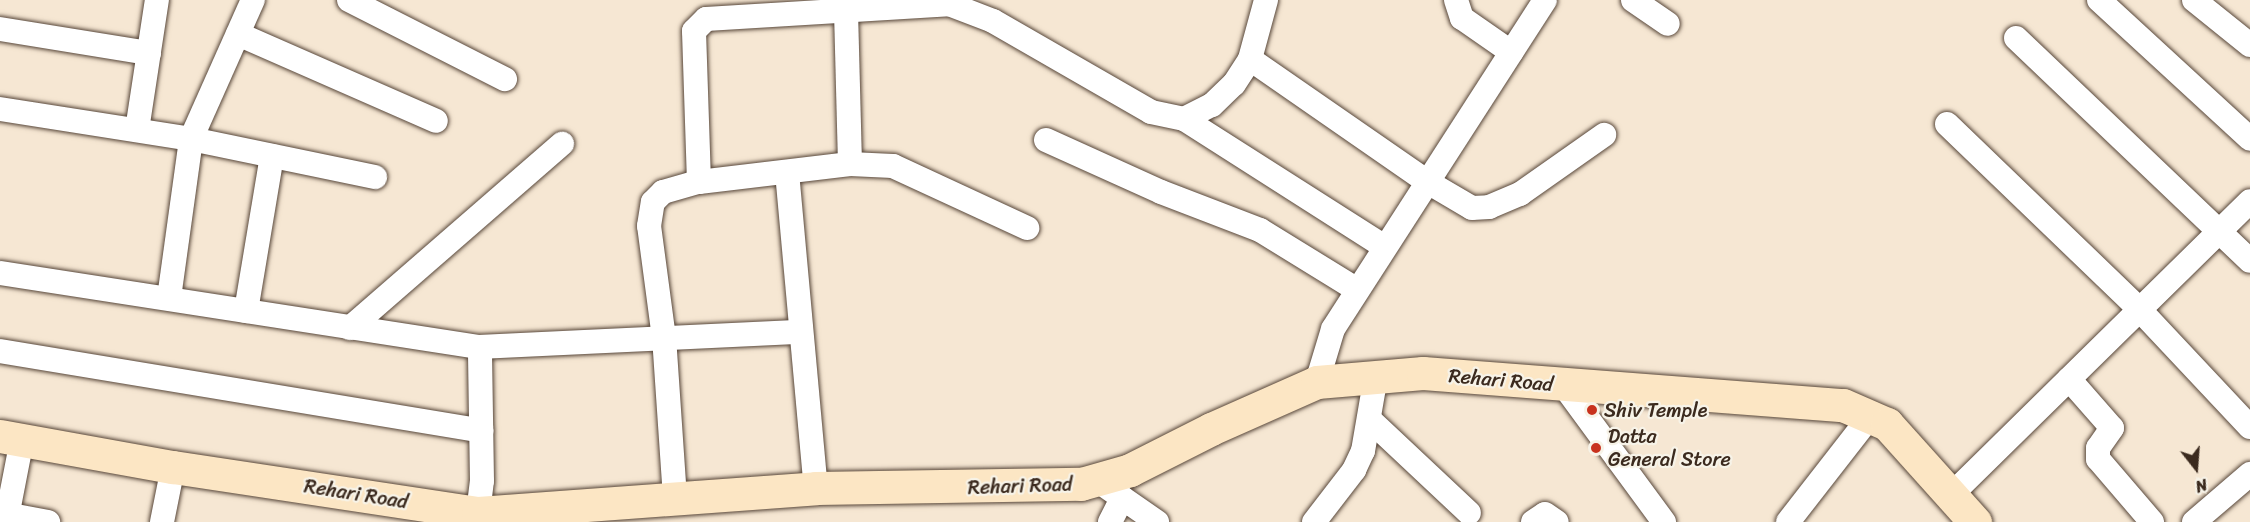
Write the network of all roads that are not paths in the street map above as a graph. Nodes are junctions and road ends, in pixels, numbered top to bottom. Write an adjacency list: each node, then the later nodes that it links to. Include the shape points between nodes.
1 (157, 0): 19 (street)
2 (253, 0): 15 (street)
3 (349, 0): 21 (street)
4 (1266, 0): 20 (street)
5 (1456, 0): 18 (street, via 1462,18)
6 (1545, 0): 18 (street)
7 (1633, 0): 13 (street)
8 (2099, 0): 29 (street)
9 (2194, 0): 17 (street)
10 (949, 2): 12 (street); 23 (street, via 993,21 1151,112)
11 (806, 6): 12 (street); 37 (street, via 718,16 706,19 694,31)
12 (846, 11): 33 (street)
13 (1668, 24)
14 (0, 29): 19 (street)
15 (238, 34): 24 (street); 28 (street)
16 (2016, 38): 40 (street)
17 (2250, 45)
18 (1511, 52): 36 (street)
19 (149, 53): 26 (street)
20 (1250, 59): 23 (street, via 1234,84 1212,105); 36 (street)
21 (505, 79)
22 (0, 112): 26 (street)
23 (1184, 119): 41 (street)
24 (436, 121)
25 (1947, 124): 46 (street)
26 (137, 130): 28 (street)
27 (1604, 135): 36 (street, via 1520,195 1489,207 1472,208)
28 (191, 139): 32 (street); 45 (street)
29 (2250, 139)
30 (1046, 140): 44 (street, via 1161,192 1260,230)
31 (562, 144): 48 (street)
32 (272, 156): 35 (street); 47 (street)
33 (850, 164): 34 (street); 39 (street, via 909,171)
34 (787, 172): 37 (street); 49 (street)
35 (375, 177)
36 (1426, 181): 41 (street)
37 (699, 182): 50 (street, via 663,192 653,202 650,213)
38 (2250, 201): 40 (street)
39 (1028, 228)
40 (2220, 230): 42 (street); 46 (street)
41 (1383, 246): 44 (street)
42 (2250, 261)
43 (0, 273): 45 (street)
44 (1356, 289): 55 (street, via 1333,329)
45 (169, 298): 47 (street)
46 (2139, 309): 54 (street); 59 (street)
47 (246, 311): 48 (street)
48 (350, 328): 51 (street)
49 (801, 332): 50 (street); 64 (street)
50 (664, 338): 51 (street); 67 (street)
51 (480, 347): 60 (street)
52 (0, 351): 60 (street)
53 (1376, 375): 55 (main road, Rehari Road); 56 (main road, Rehari Road, via 1423,373); 58 (street)
54 (2069, 379): 66 (street); 81 (street, via 2112,428 2098,448 2098,459)
55 (1317, 382): 65 (main road, Rehari Road, via 1130,470)
56 (1564, 386): 57 (main road, Rehari Road, via 1843,405); 78 (street)
57 (1872, 414): 66 (main road, Rehari Road, via 1899,435); 79 (street)
58 (1369, 419): 68 (street); 75 (street, via 1354,470)
59 (2250, 427)
60 (481, 431): 70 (street)
61 (11, 438): 62 (main road, Rehari Road); 69 (street)
62 (173, 467): 70 (main road, Rehari Road); 72 (street)
63 (2250, 474): 82 (street)
64 (816, 488): 65 (main road, Rehari Road); 67 (main road, Rehari Road)
65 (1110, 489): 73 (street); 74 (street)
66 (1951, 495): 80 (main road, Rehari Road)
67 (675, 498): 70 (main road, Rehari Road)
68 (1469, 513)
69 (5, 517): 71 (street)
70 (480, 519)
71 (48, 522)
72 (162, 522)
73 (1110, 522)
74 (1157, 522)
75 (1314, 522)
76 (1533, 522): 77 (street, via 1545,514)
77 (1557, 522)
78 (1664, 522)
79 (1788, 522)
80 (1975, 522)
81 (2152, 522)
82 (2194, 522)

